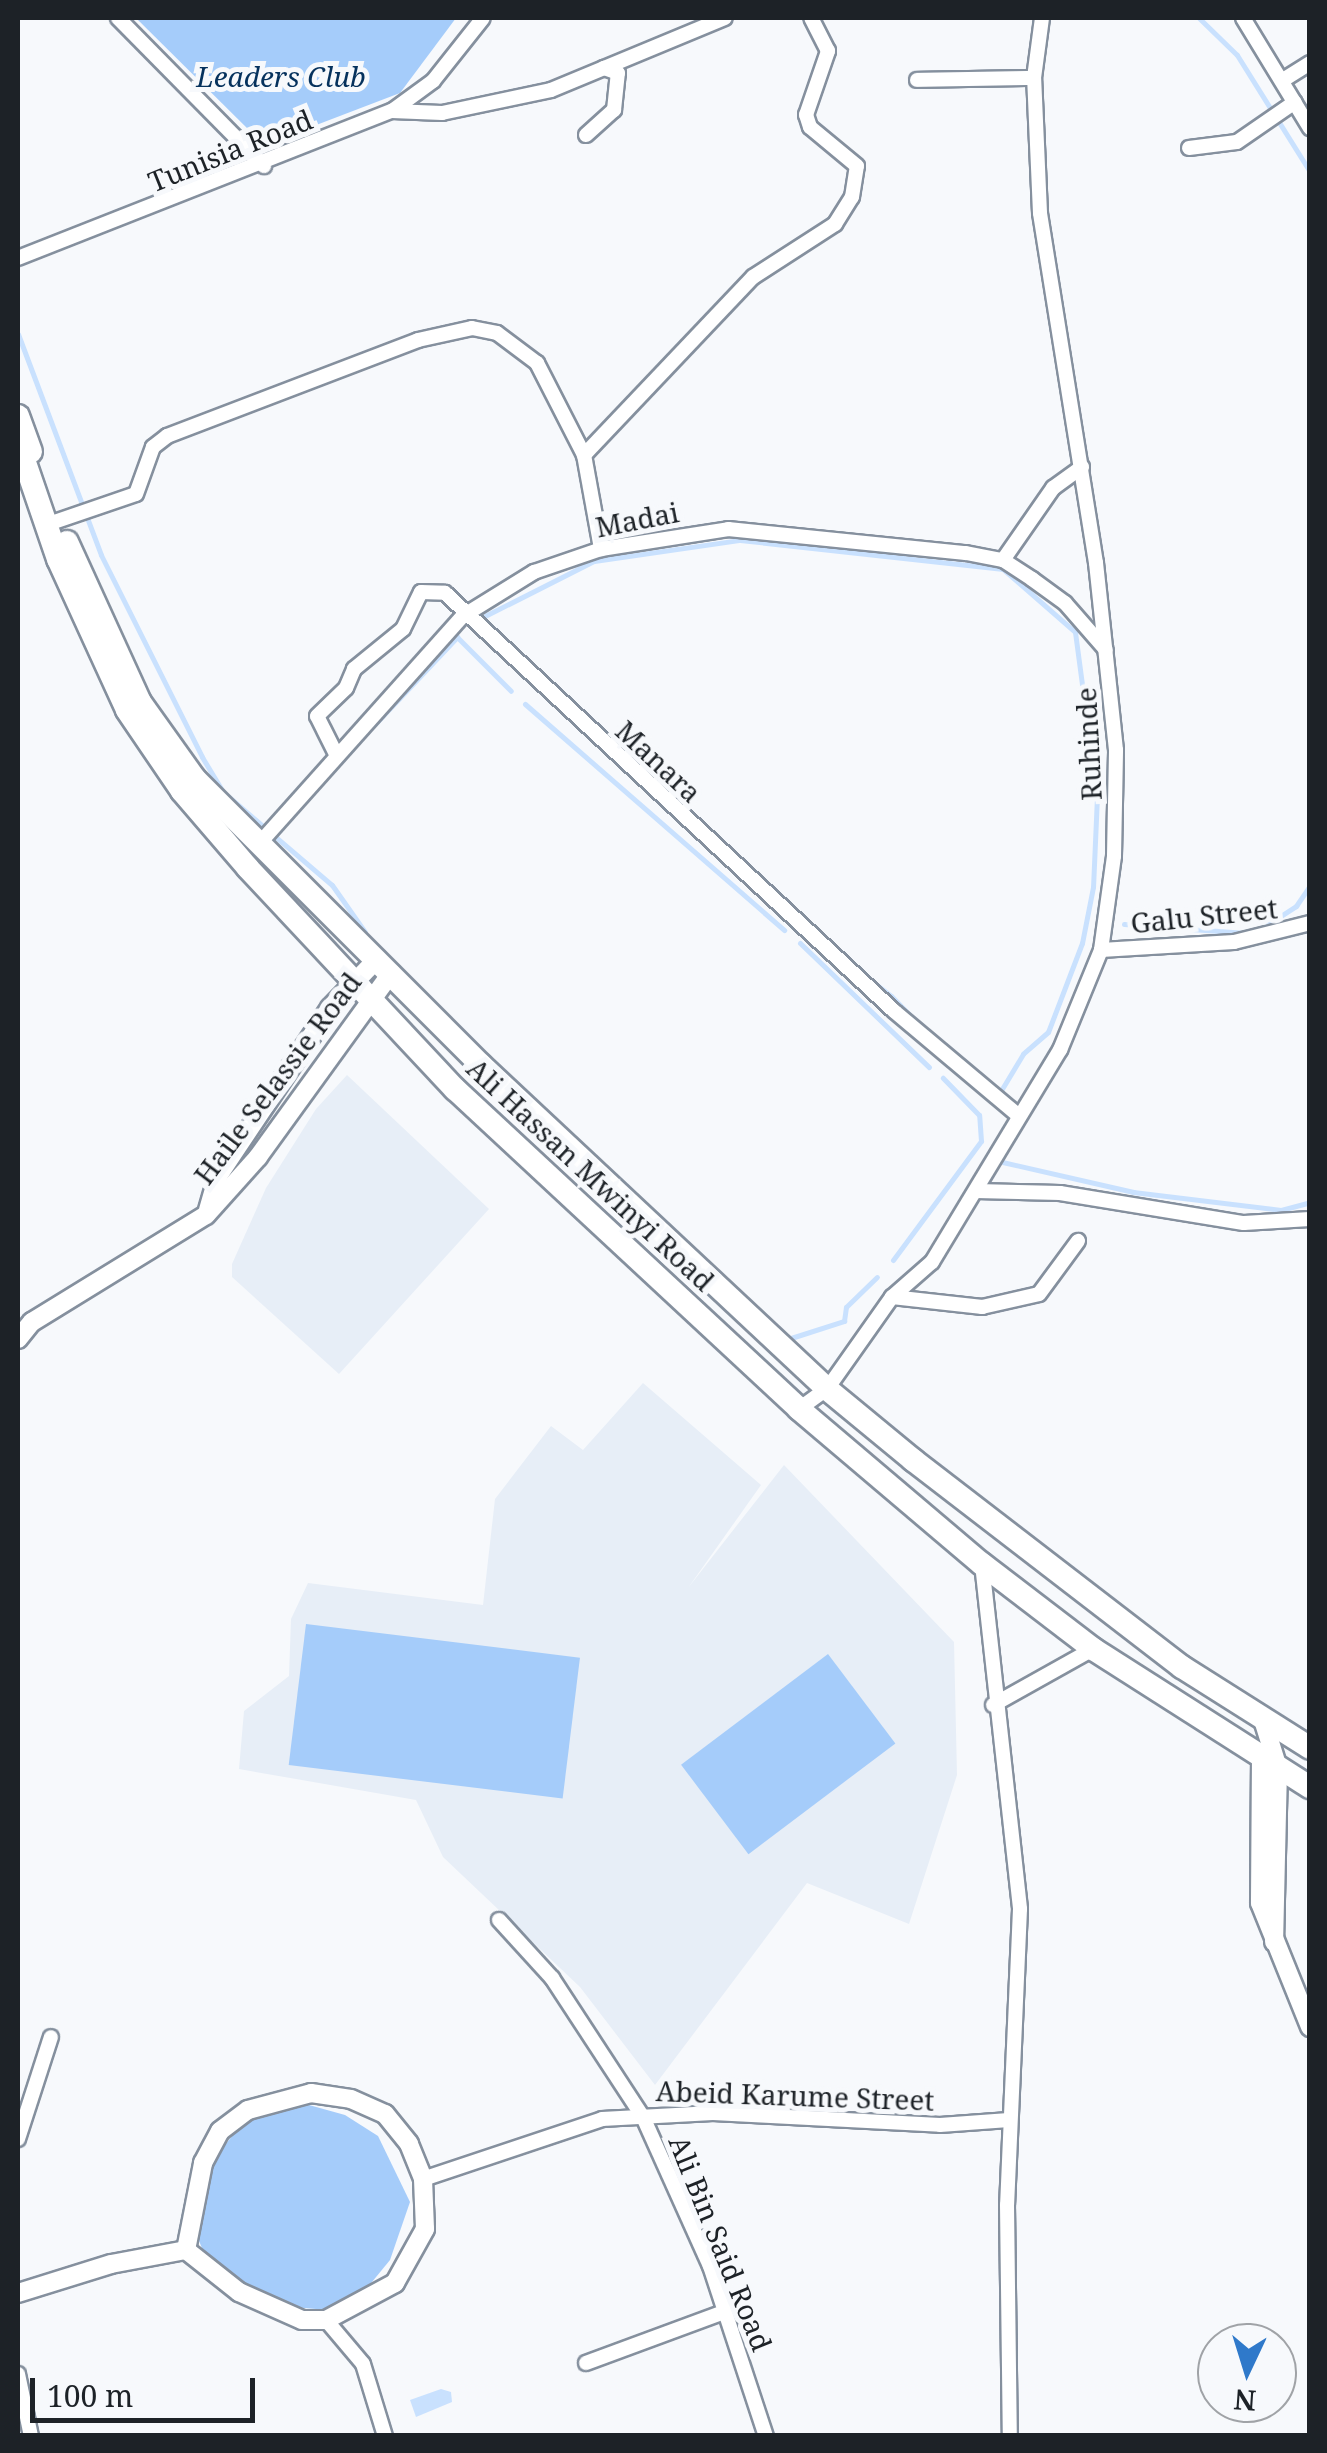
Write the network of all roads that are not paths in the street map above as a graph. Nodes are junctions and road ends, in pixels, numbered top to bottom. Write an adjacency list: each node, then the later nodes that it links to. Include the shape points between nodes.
1 (118, 18): 17 (street)
2 (483, 18): 13 (street, Tunisia Road, via 433,81)
3 (725, 18): 8 (street)
4 (811, 18): 21 (street, via 828,52 806,115 810,127 858,166 852,197 835,224 753,277)
5 (1042, 18): 9 (street, Ruhinde)
6 (1243, 18): 11 (street)
7 (1310, 63): 11 (street)
8 (611, 71): 13 (street, via 482,108); 15 (street, via 614,110)
9 (1034, 78): 10 (street); 22 (street, Ruhinde, via 1040,213)
10 (917, 80)
11 (1283, 80): 12 (street)
12 (1295, 102): 14 (street); 16 (street, via 1237,142)
13 (392, 111): 17 (street, Tunisia Road)
14 (1310, 128)
15 (586, 134)
16 (1190, 148)
17 (264, 166): 18 (street, Tunisia Road)
18 (18, 258)
19 (18, 416): 23 (highway, Ali Hassan Mwinyi Road)
20 (18, 442): 33 (highway, Ali Hassan Mwinyi Road, via 58,558 127,710 182,790)
21 (584, 455): 23 (street, via 537,363 519,345 497,333 447,330 167,436 152,447 136,494); 24 (street)
22 (1082, 467): 25 (street, via 1053,488); 27 (street, Ruhinde)
23 (57, 521): 29 (highway, Ali Hassan Mwinyi Road, via 140,702 195,779)
24 (601, 549): 25 (street, Madai, via 728,529); 26 (street, Madai, via 534,572)
25 (1003, 560): 27 (street, Madai, via 1065,603)
26 (463, 616): 28 (street, Madai); 28 (street, Manara, via 446,593 420,592 403,629 354,669 346,688 317,716); 34 (street, Manara, via 906,1022)
27 (1107, 650): 31 (street, Ruhinde, via 1116,812)
28 (336, 754): 29 (street, Madai)
29 (258, 845): 32 (highway, Ali Hassan Mwinyi Road)
30 (1310, 923): 31 (street, Galu Street, via 1234,942)
31 (1102, 950): 34 (street, Ruhinde, via 1060,1050)
32 (384, 966): 33 (street, Haile Selassie Road); 40 (highway, Ali Hassan Mwinyi Road)
33 (361, 989): 39 (street, Haile Selassie Road, via 258,1156 206,1216 32,1322); 41 (highway, Ali Hassan Mwinyi Road, via 455,1090)
34 (1019, 1116): 35 (street, Ruhinde)
35 (976, 1191): 36 (street, via 1060,1193 1244,1223); 38 (street, Ruhinde, via 932,1262)
36 (1310, 1218)
37 (1078, 1241): 38 (street, via 1040,1294 982,1306)
38 (892, 1297): 40 (street, Ruhinde)
39 (18, 1339)
40 (827, 1389): 41 (street, Ruhinde); 45 (highway, Ali Hassan Mwinyi Road, via 974,1508)
41 (799, 1410): 42 (highway, Ali Hassan Mwinyi Road)
42 (982, 1564): 43 (highway, Ali Hassan Mwinyi Road); 44 (street)
43 (1093, 1648): 44 (street); 47 (highway, Ali Hassan Mwinyi Road)
44 (994, 1705): 53 (street, via 1020,1909)
45 (1264, 1723): 46 (highway, Ali Hassan Mwinyi Road); 47 (street)
46 (1310, 1748)
47 (1270, 1763): 48 (highway, Ali Hassan Mwinyi Road); 50 (street, via 1274,1942)
48 (1310, 1787)
49 (499, 1920): 52 (street, Abeid Karume Street, via 552,1978)
50 (1310, 2027)
51 (51, 2037): 54 (street)
52 (643, 2117): 53 (street, Abeid Karume Street, via 713,2113 940,2125); 55 (street, Ali Bin Said Road, via 602,2119); 58 (street, Ali Bin Said Road)
53 (1009, 2120): 65 (street)
54 (18, 2139)
55 (423, 2178): 56 (street, via 410,2144 385,2114 311,2092 280,2098 220,2131 202,2163); 59 (street, via 425,2229 395,2283)
56 (186, 2250): 57 (street, via 111,2264); 59 (street, via 238,2292 302,2320)
57 (18, 2293)
58 (724, 2312): 60 (street); 64 (street, Ali Bin Said Road)
59 (326, 2320): 63 (street, via 363,2364)
60 (586, 2363)
61 (18, 2374): 62 (street)
62 (31, 2436)
63 (384, 2436)
64 (766, 2436)
65 (1010, 2436)

